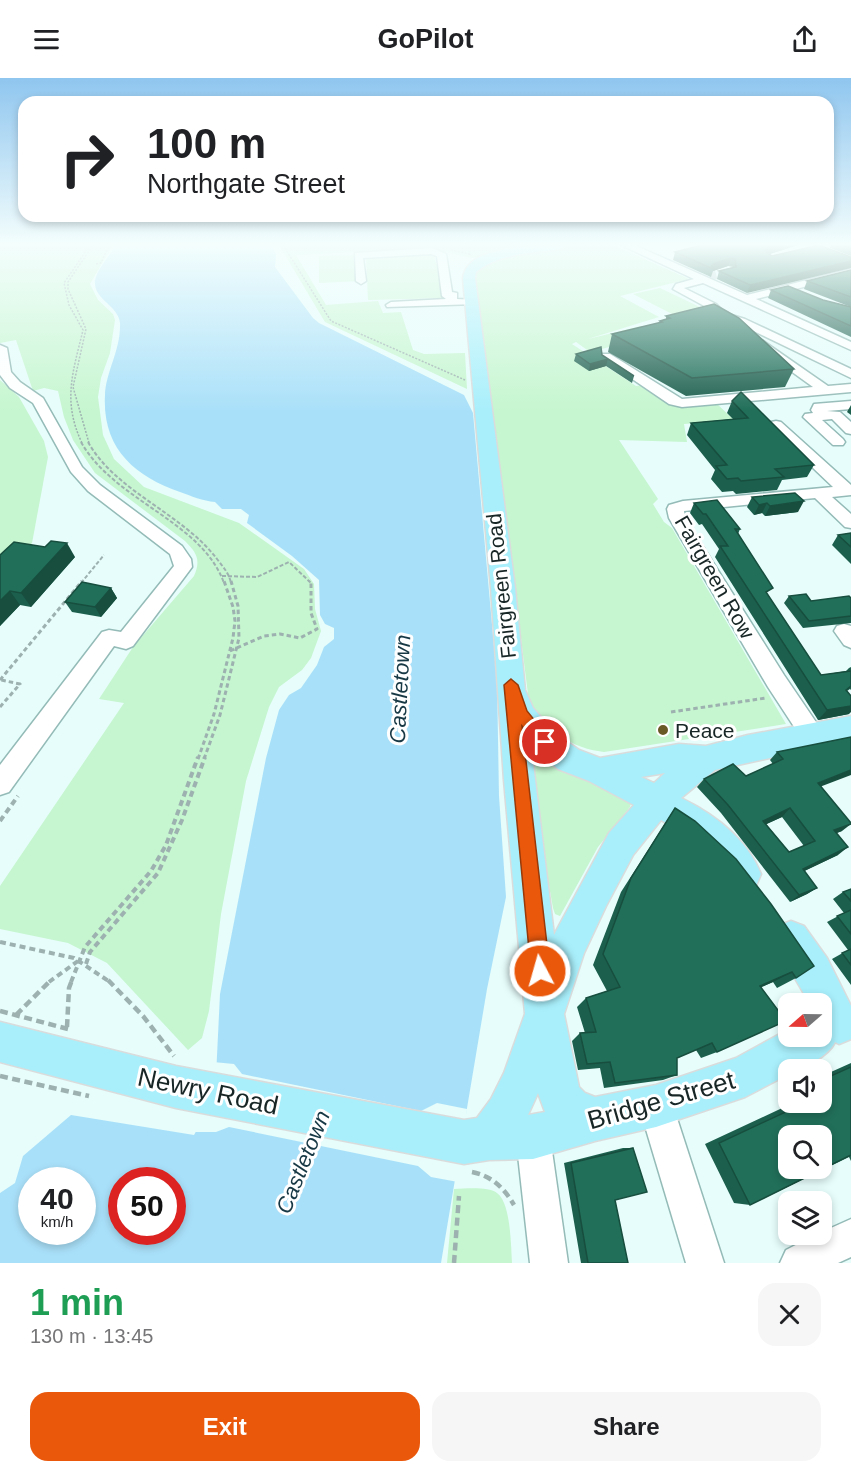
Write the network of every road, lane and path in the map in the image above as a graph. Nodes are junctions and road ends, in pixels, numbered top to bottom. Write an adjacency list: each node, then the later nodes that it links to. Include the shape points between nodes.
1 (318, 300): 12 (path, via 331,321)
2 (701, 300): 7 (street)
3 (748, 300): 8 (street)
4 (451, 302): 5 (street); 6 (street)
5 (472, 302): 27 (main road, Fairgreen Road)
6 (391, 305)
7 (723, 316): 11 (street); 14 (street, via 732,327 765,345)
8 (851, 346)
9 (1, 348): 35 (street, via 5,373 38,402 76,469 94,488 176,550 183,567 126,641 109,637)
10 (606, 357): 14 (street, via 682,403)
11 (851, 374)
12 (470, 381)
13 (851, 388): 14 (street)
14 (826, 391)
15 (851, 405): 16 (street, via 819,408)
16 (825, 416): 18 (street, via 835,415); 19 (street, via 810,417)
17 (776, 425): 20 (street)
18 (851, 430)
19 (838, 442)
20 (848, 490): 21 (street)
21 (818, 492): 22 (street); 28 (street, Fairgreen Row, via 675,509)
22 (851, 523)
23 (104, 555): 26 (path)
24 (222, 576): 25 (path, via 257,577 289,562 311,583 311,613 317,629 300,639 282,633 263,634)
25 (230, 651)
26 (0, 680): 29 (path, via 20,684)
27 (511, 685): 34 (main road, via 521,714 545,742 569,760); 40 (main road, Fairgreen Road)
28 (785, 695): 30 (path); 32 (street, Fairgreen Row)
29 (0, 706)
30 (671, 712)
31 (851, 728): 32 (main road)
32 (812, 735): 33 (main road)
33 (706, 759): 34 (main road, via 679,757); 36 (main road)
34 (600, 771): 36 (main road)
35 (0, 784)
36 (657, 801): 39 (main road, via 695,821 727,851 814,971); 40 (main road, via 621,844 594,894 567,948)
37 (0, 942): 38 (path)
38 (79, 960): 41 (path, via 61,970); 43 (path, via 69,988 66,1028); 44 (path, via 102,975 144,1017)
39 (821, 993)
40 (545, 1017): 48 (main road, Fairgreen Road, via 560,1097 570,1109); 50 (main road, via 506,1114)
41 (4, 1032): 43 (main road, Newry Road)
42 (797, 1047): 47 (main road, Bridge Street, via 744,1076)
43 (72, 1060): 44 (main road, Newry Road)
44 (176, 1073): 50 (main road, Newry Road)
45 (0, 1076): 46 (path)
46 (100, 1098)
47 (656, 1106): 48 (main road, Bridge Street); 56 (street)
48 (595, 1119): 49 (main road, Bridge Street)
49 (533, 1137): 50 (main road, Newry Road); 55 (street)
50 (473, 1150): 52 (path, via 482,1173 507,1191)
51 (459, 1196): 54 (path)
52 (516, 1208)
53 (851, 1237): 57 (street)
54 (454, 1263)
55 (549, 1263)
56 (705, 1263)
57 (799, 1263)

